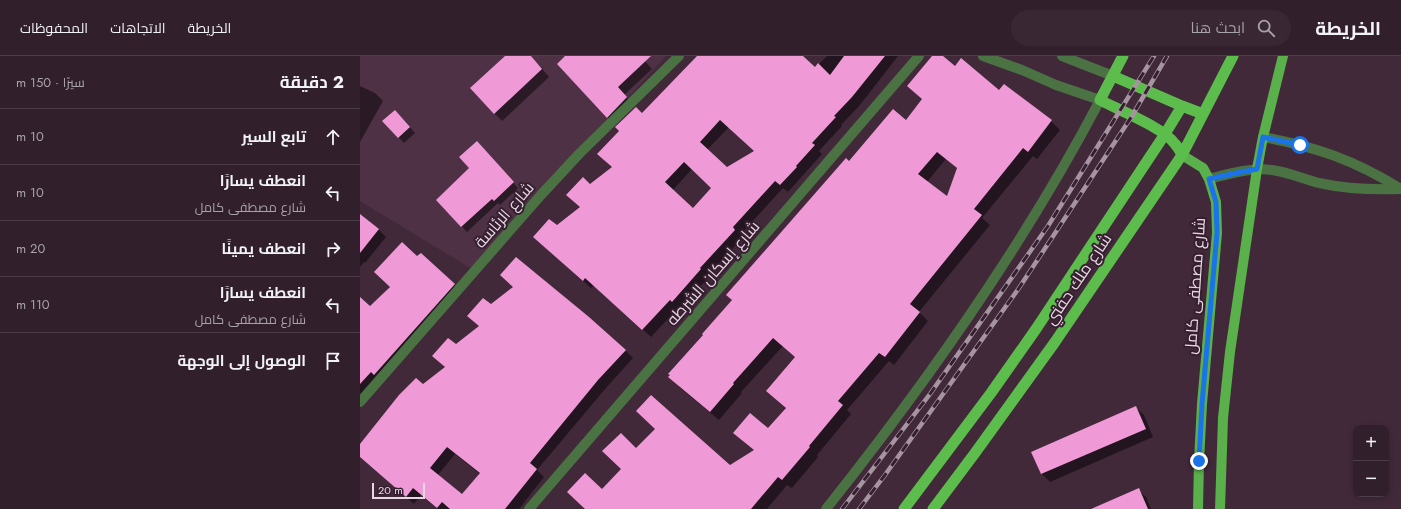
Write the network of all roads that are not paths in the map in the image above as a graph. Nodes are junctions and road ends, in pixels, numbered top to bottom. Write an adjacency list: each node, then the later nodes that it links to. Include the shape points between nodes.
1 (679, 56): 18 (street, شارع الرئاسة, via 568,166)
2 (919, 56): 19 (street, شارع إسكان الشرطه)
3 (983, 56): 9 (street)
4 (1062, 56): 8 (street)
5 (1123, 56): 8 (highway)
6 (1233, 56): 11 (highway, شارع ملك حفني)
7 (1283, 56): 13 (main road)
8 (1113, 76): 9 (highway); 10 (highway)
9 (1100, 100): 12 (highway, شارع مصطفى كامل); 20 (street, via 1056,180 988,289)
10 (1182, 106): 11 (highway); 12 (highway, شارع ملك حفني)
11 (1203, 114): 14 (highway, شارع ملك حفني)
12 (1165, 134): 14 (highway, شارع مصطفى كامل, via 1175,143); 21 (highway, شارع ملك حفني, via 1032,335)
13 (1263, 137): 15 (main road); 17 (street, via 1327,152 1378,174)
14 (1182, 155): 16 (main road, شارع مصطفى كامل, via 1203,168); 22 (highway, شارع ملك حفني, via 1055,342)
15 (1257, 169): 16 (street); 17 (street, via 1288,173 1346,188); 24 (main road, via 1230,352 1223,418)
16 (1209, 179): 23 (main road, شارع مصطفى كامل, via 1216,202 1217,233 1202,404)
17 (1401, 189)
18 (360, 402)
19 (529, 509)
20 (826, 509)
21 (904, 509)
22 (933, 509)
23 (1198, 509)
24 (1220, 509)

